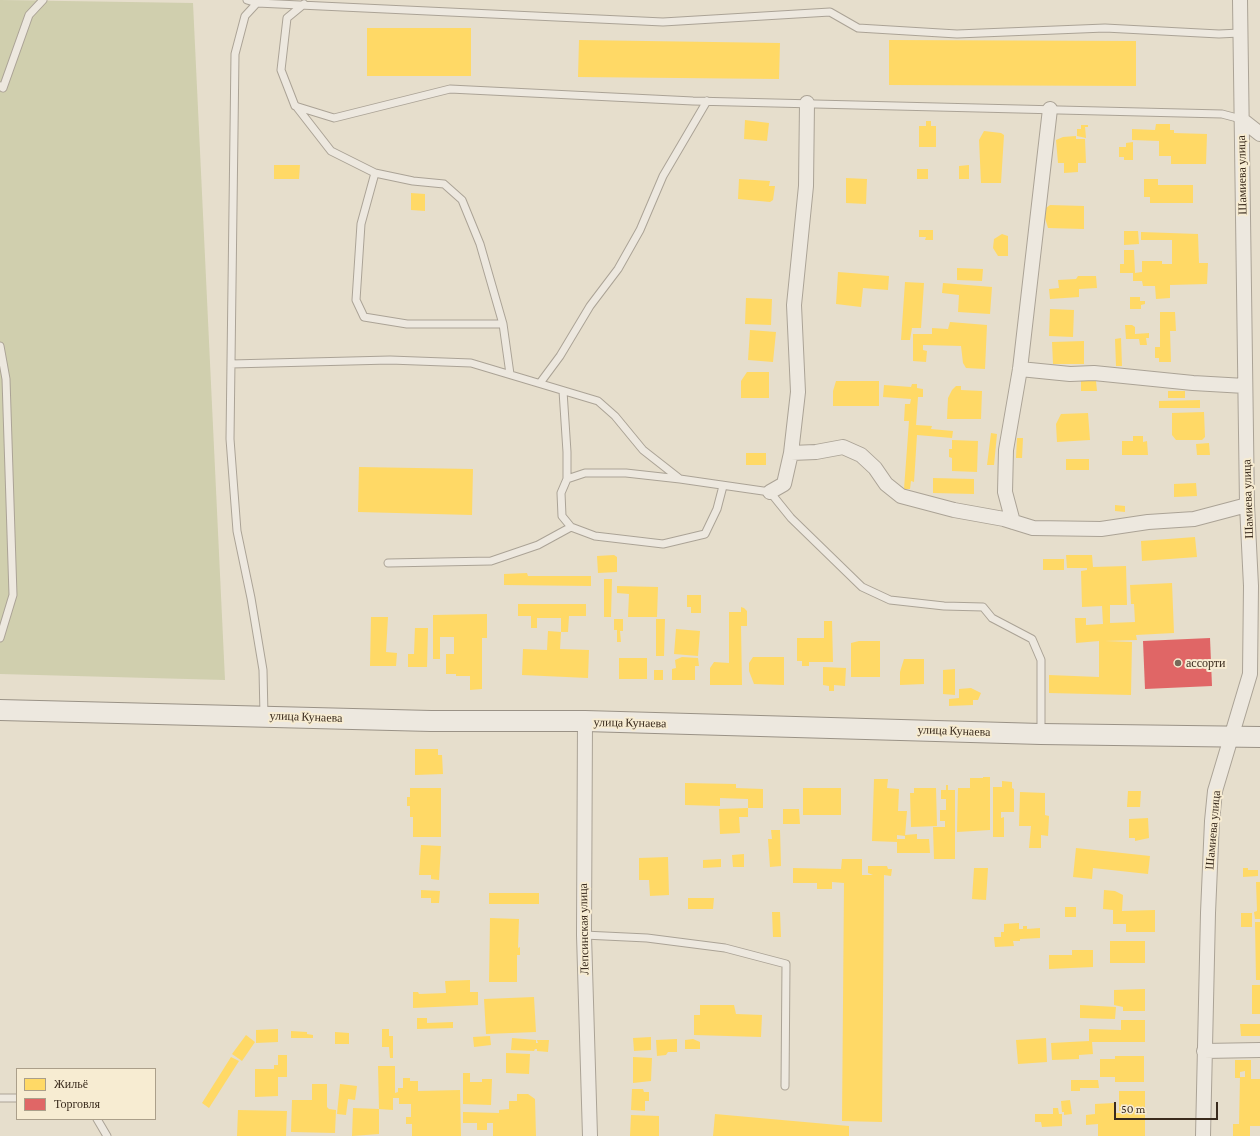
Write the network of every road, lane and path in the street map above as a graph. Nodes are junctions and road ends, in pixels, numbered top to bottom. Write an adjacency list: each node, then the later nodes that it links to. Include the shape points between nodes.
1 (43, 0): 7 (lane, via 29,14)
2 (247, 0): 4 (lane)
3 (1240, 0): 6 (street, Шамиева улица)
4 (257, 3): 5 (lane); 17 (lane, via 246,16 235,54)
5 (304, 4): 6 (lane, via 663,22 830,12 858,28 957,34 1105,28); 10 (lane, via 287,18 281,70)
6 (1240, 33): 12 (street, Шамиева улица)
7 (1, 90)
8 (707, 102): 9 (lane); 10 (lane, via 450,89 334,118); 20 (lane, via 663,176 640,230 618,269 590,306 560,356)
9 (807, 103): 11 (lane); 23 (street, via 806,186 794,306 798,392)
10 (295, 106): 14 (lane, via 331,151)
11 (1050, 109): 12 (lane, via 1222,114); 18 (street)
12 (1241, 119): 13 (street); 21 (street, Шамиева улица)
13 (1260, 134)
14 (375, 173): 15 (lane, via 444,184 462,200 480,244); 15 (lane, via 361,224 356,300 364,317 407,324)
15 (503, 324): 19 (lane)
16 (0, 346): 32 (lane, via 6,379 13,595)
17 (231, 364): 19 (lane, via 390,360 471,363); 34 (lane, via 230,439 237,531 263,670)
18 (1020, 369): 21 (street); 29 (street, via 1006,450 1005,492)
19 (510, 374): 20 (lane)
20 (540, 383): 22 (lane)
21 (1245, 386): 28 (street, Шамиева улица)
22 (564, 391): 24 (lane); 25 (lane, via 598,401 616,416 643,450)
23 (792, 452): 27 (street, via 784,484); 29 (street, via 816,452 843,447 861,455 875,468 886,484 901,496)
24 (567, 479): 25 (lane, via 585,473 626,473); 30 (lane, via 561,493 562,516)
25 (680, 479): 26 (lane)
26 (724, 486): 27 (lane); 30 (lane, via 717,509 704,534 662,544 595,536)
27 (770, 492): 36 (lane, via 791,518 862,587 890,600 983,607 992,618 1032,639 1041,660)
28 (1247, 505): 29 (street, via 1194,519 1101,529 1033,528); 37 (street, Шамиева улица, via 1251,586 1250,674)
29 (1013, 522)
30 (571, 527): 31 (lane, via 538,545 491,561)
31 (388, 563)
32 (0, 638)
33 (0, 710): 34 (main road, улица Кунаева)
34 (264, 716): 35 (main road, улица Кунаева, via 432,721)
35 (585, 721): 36 (main road, улица Кунаева); 39 (street, Лепсинская улица)
36 (1041, 734): 37 (main road, улица Кунаева)
37 (1231, 736): 38 (main road, улица Кунаева); 41 (street, Шамиева улица, via 1215,791 1212,821)
38 (1260, 737)
39 (584, 935): 42 (lane, via 647,938 725,948 786,964); 47 (street, Лепсинская улица)
40 (1260, 1050): 41 (street)
41 (1204, 1051): 48 (street, Шамиева улица)
42 (785, 1086)
43 (0, 1098): 44 (lane)
44 (16, 1098)
45 (98, 1120): 46 (lane)
46 (107, 1136)
47 (590, 1136)
48 (1203, 1136)

